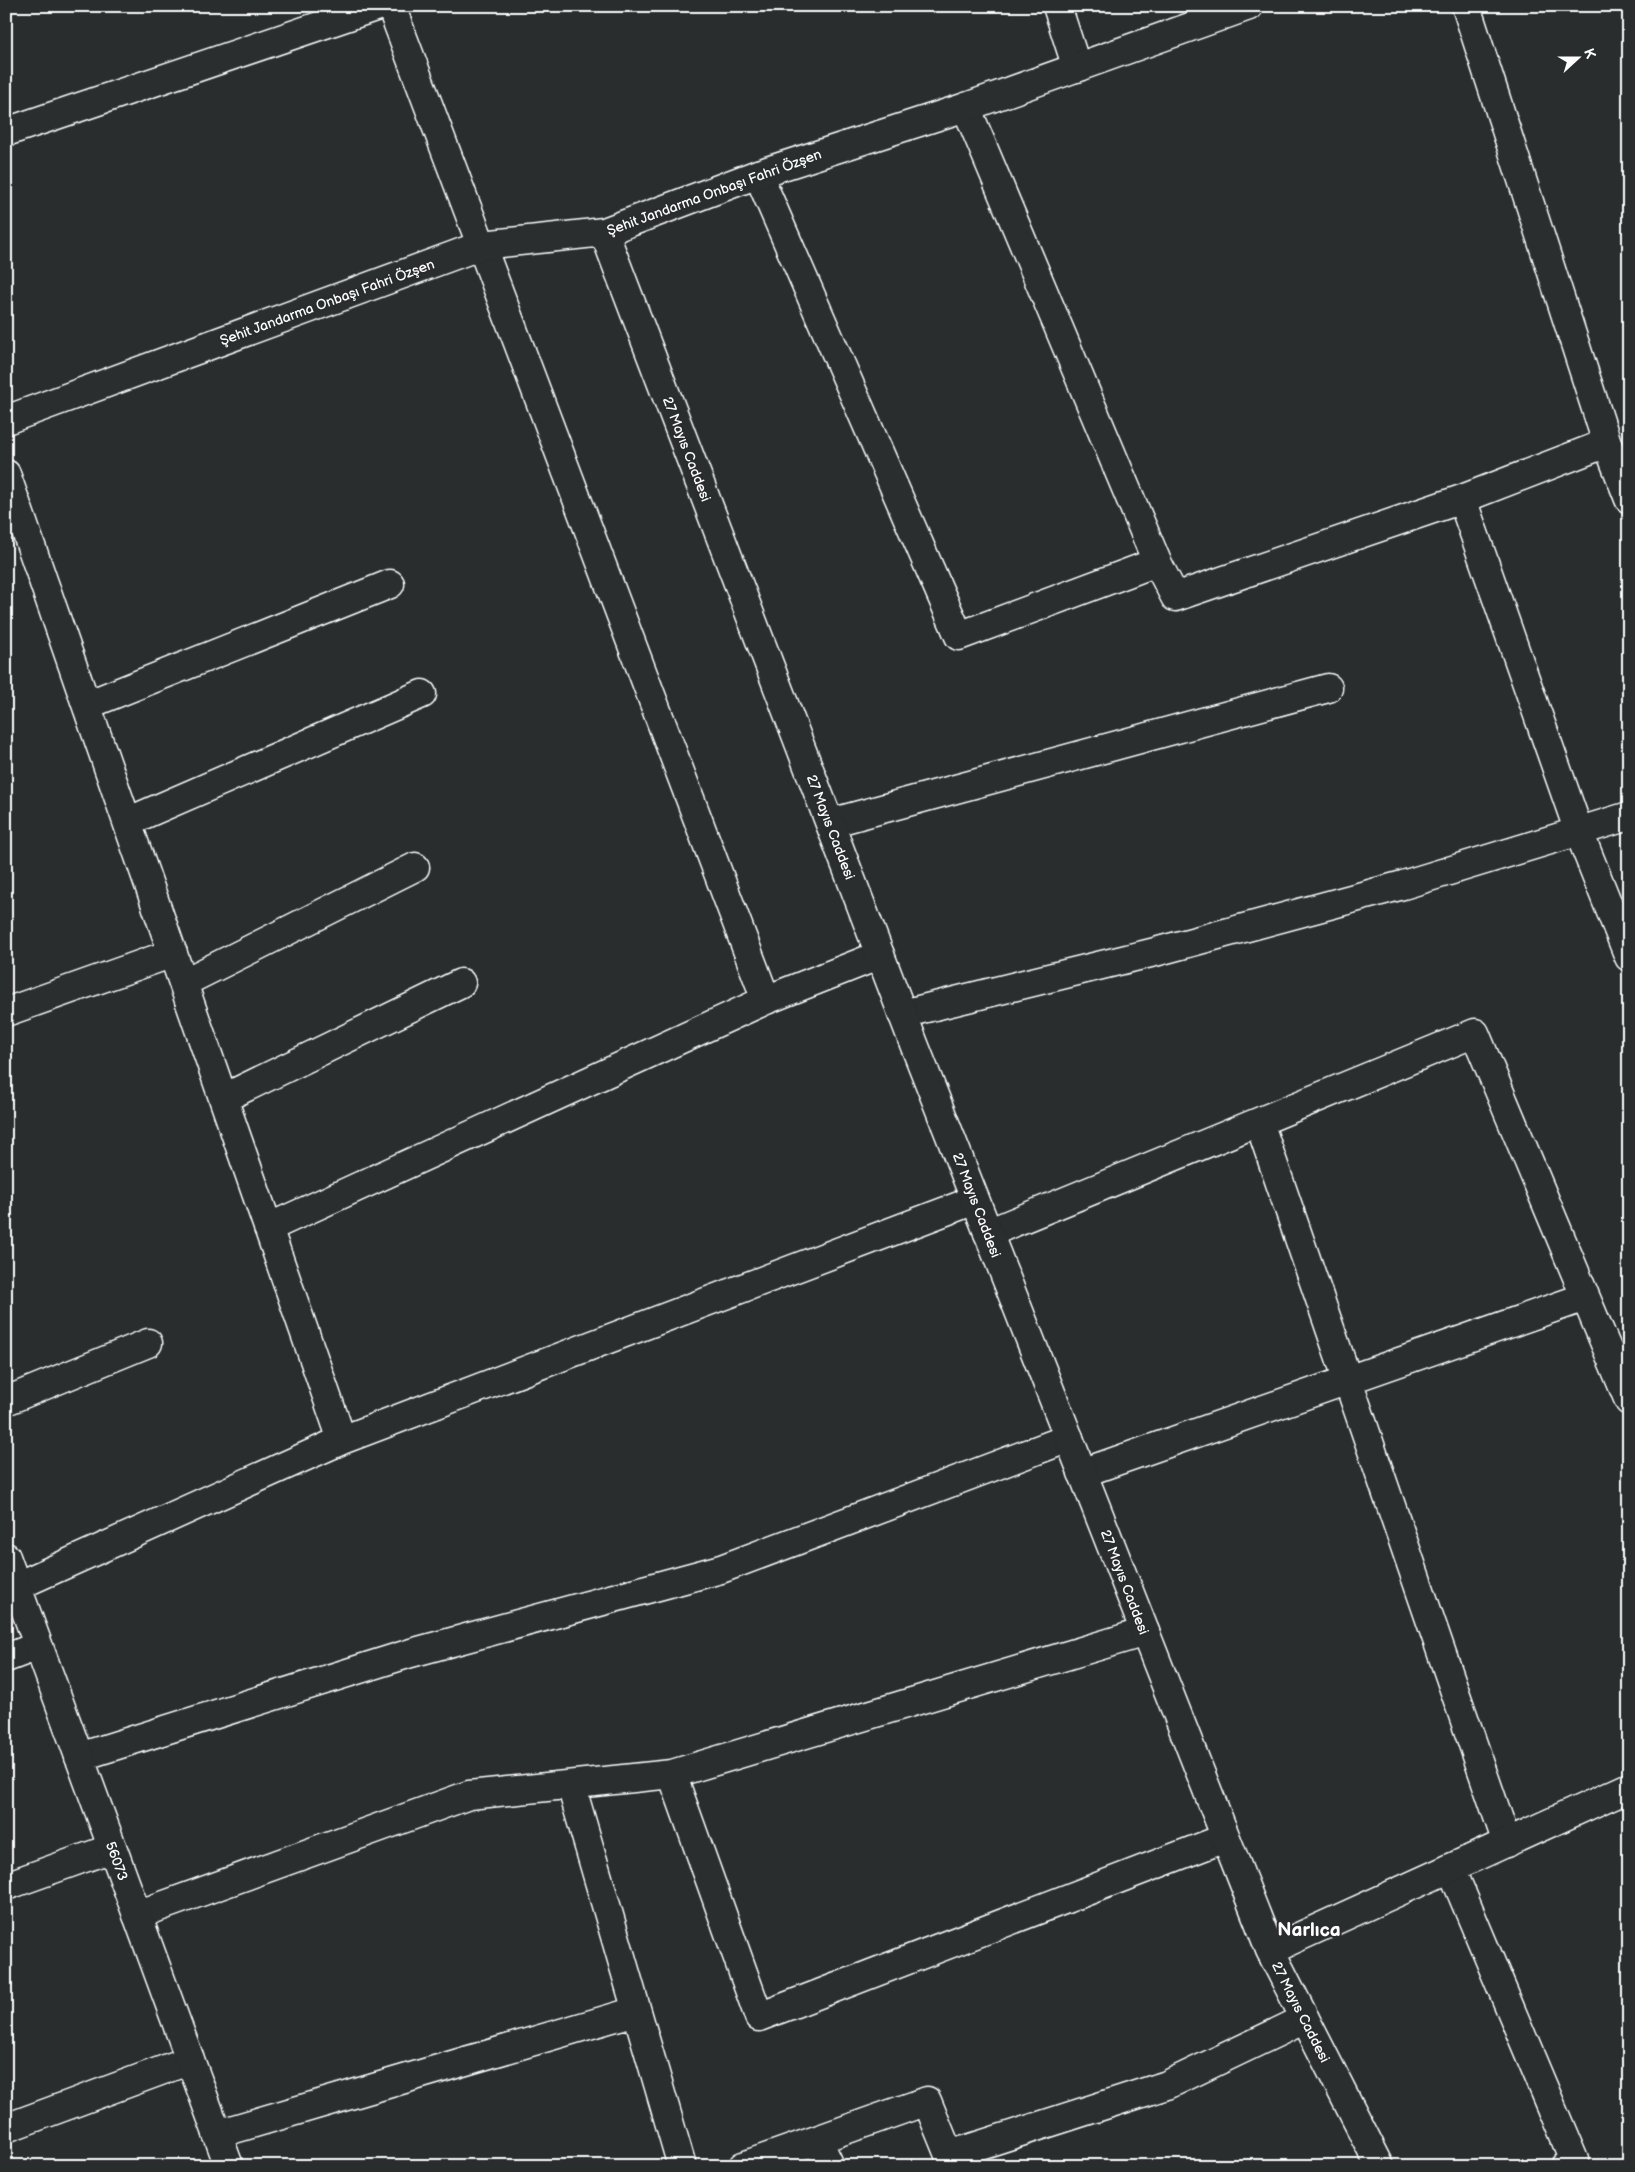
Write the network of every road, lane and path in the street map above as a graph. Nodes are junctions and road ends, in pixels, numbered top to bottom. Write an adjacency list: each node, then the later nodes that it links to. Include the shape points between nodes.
1 (378, 6): 8 (street)
2 (391, 6): 11 (street)
3 (1057, 6): 6 (street)
4 (1249, 6): 6 (street, Şehit Jandarma Onbaşı Fahri Özşen)
5 (1466, 6): 13 (street)
6 (1078, 68): 7 (street, Şehit Jandarma Onbaşı Fahri Özşen)
7 (966, 107): 9 (street, Şehit Jandarma Onbaşı Fahri Özşen); 17 (street)
8 (6, 132)
9 (758, 174): 10 (street, Şehit Jandarma Onbaşı Fahri Özşen); 17 (street, via 959,636)
10 (604, 232): 11 (street, Şehit Jandarma Onbaşı Fahri Özşen); 24 (street, 27 Mayıs Caddesi)
11 (482, 245): 12 (street, Şehit Jandarma Onbaşı Fahri Özşen); 32 (street)
12 (6, 420)
13 (1607, 442): 15 (street); 16 (street)
14 (6, 474): 21 (street)
15 (1462, 499): 17 (street, via 1175,597); 25 (street)
16 (1629, 499)
17 (1157, 562)
18 (390, 584): 21 (street)
19 (1328, 688): 24 (street)
20 (422, 694): 23 (street)
21 (86, 705): 23 (street)
22 (1629, 816): 25 (street)
23 (127, 822): 27 (street)
24 (830, 823): 28 (street, 27 Mayıs Caddesi)
25 (1579, 832): 29 (street); 34 (street, via 1403,885 1155,952)
26 (415, 867): 30 (street)
27 (173, 953): 30 (street); 33 (street)
28 (880, 955): 32 (street); 34 (street, 27 Mayıs Caddesi)
29 (1629, 957)
30 (183, 983): 35 (street)
31 (461, 983): 35 (street)
32 (766, 1000): 38 (street)
33 (6, 1012)
34 (902, 1014): 37 (street, 27 Mayıs Caddesi)
35 (224, 1098): 38 (street)
36 (1259, 1122): 39 (street); 40 (street, via 1475,1033); 42 (street)
37 (975, 1200): 39 (street, 27 Mayıs Caddesi); 46 (street)
38 (268, 1228): 46 (street)
39 (988, 1233): 45 (street, 27 Mayıs Caddesi)
40 (1585, 1297): 42 (street); 44 (street)
41 (148, 1343): 43 (street)
42 (1348, 1380): 47 (street); 58 (street)
43 (6, 1401)
44 (1629, 1401)
45 (1069, 1438): 47 (street, 27 Mayıs Caddesi); 53 (street, via 721,1569 411,1653)
46 (342, 1440): 49 (street)
47 (1082, 1473): 50 (street, 27 Mayıs Caddesi)
48 (6, 1557): 49 (street, 56073)
49 (16, 1586): 51 (street, 56073)
50 (1145, 1632): 54 (street); 57 (street, 27 Mayıs Caddesi)
51 (38, 1646): 52 (street); 53 (street, 56073)
52 (6, 1658)
53 (79, 1757): 59 (street, 56073)
54 (672, 1774): 55 (street); 57 (street, via 759,2017)
55 (570, 1785): 62 (street, via 469,1795); 64 (street)
56 (1629, 1787): 58 (street)
57 (1225, 1838): 63 (street, 27 Mayıs Caddesi)
58 (1507, 1843): 60 (street)
59 (112, 1848): 61 (street); 62 (street, 56073)
60 (1451, 1868): 63 (street); 75 (street, via 1574,2160)
61 (6, 1886)
62 (137, 1916): 66 (street, 56073)
63 (1270, 1950): 65 (street, 27 Mayıs Caddesi)
64 (636, 2010): 68 (street); 71 (street)
65 (1305, 2019): 69 (street, via 1167,2085 949,2155 926,2101); 74 (street, 27 Mayıs Caddesi)
66 (190, 2060): 67 (street); 68 (street, 56073)
67 (6, 2128)
68 (217, 2134): 70 (street, 56073)
69 (818, 2140): 72 (street); 73 (street)
70 (229, 2166)
71 (682, 2166)
72 (743, 2166)
73 (830, 2166)
74 (1380, 2166)
75 (1564, 2166)

